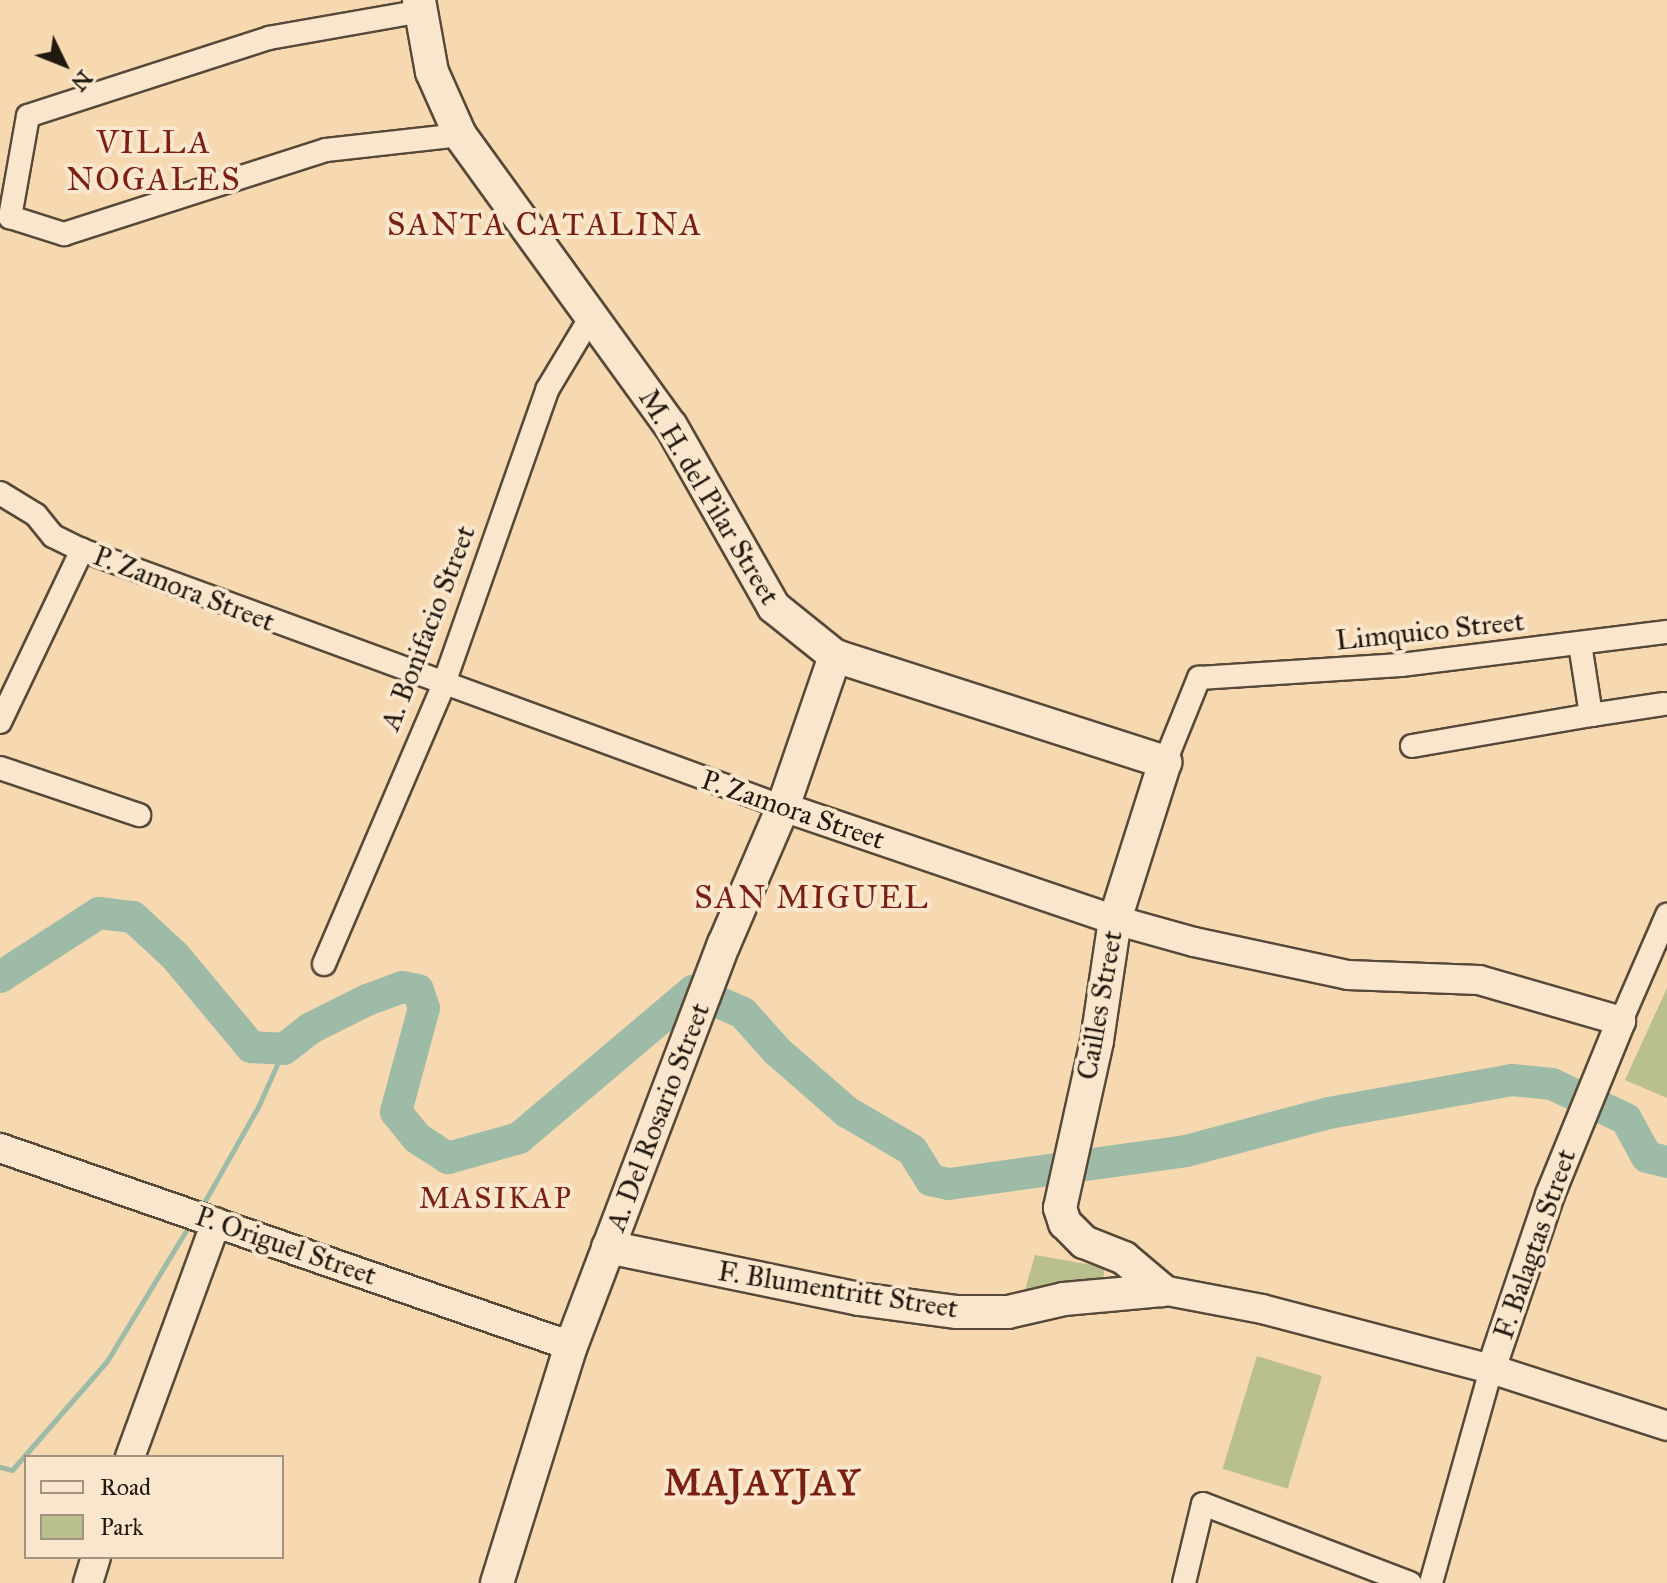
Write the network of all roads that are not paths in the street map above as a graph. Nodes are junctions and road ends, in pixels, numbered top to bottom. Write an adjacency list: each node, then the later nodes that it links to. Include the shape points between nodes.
1 (420, 6): 2 (main road, M. H. del Pilar Street, via 432,72); 2 (street, via 269,38 28,116 10,217 64,234 326,150)
2 (460, 135): 3 (main road, M. H. del Pilar Street)
3 (592, 315): 8 (main road, M. H. del Pilar Street, via 671,426 774,607); 10 (street, A. Bonifacio Street, via 547,390)
4 (0, 493): 5 (street, P. Zamora Street, via 36,515 53,536)
5 (82, 550): 10 (street, P. Zamora Street); 13 (street)
6 (1667, 632): 7 (street, Limquico Street)
7 (1580, 644): 9 (street, Limquico Street, via 1301,674); 12 (street)
8 (835, 656): 15 (main road, M. H. del Pilar Street); 17 (main road, A. Del Rosario Street)
9 (1199, 678): 15 (street, Cailles Street)
10 (443, 686): 17 (street, P. Zamora Street); 21 (street, A. Bonifacio Street)
11 (1664, 704): 12 (street)
12 (1591, 715): 14 (street)
13 (0, 722)
14 (1412, 746)
15 (1165, 762): 20 (main road, Cailles Street)
16 (0, 768): 18 (street)
17 (783, 807): 20 (street, P. Zamora Street); 25 (main road, A. Del Rosario Street, via 724,944)
18 (139, 815)
19 (1667, 915): 22 (street, F. Balagtas Street)
20 (1115, 920): 22 (street, P. Zamora Street, via 1348,975 1479,980); 26 (main road, Cailles Street, via 1097,1041 1061,1188 1065,1223 1084,1242 1124,1258)
21 (324, 964)
22 (1621, 1021): 28 (street, F. Balagtas Street, via 1577,1125)
23 (0, 1148): 24 (street, P. Origuel Street)
24 (216, 1222): 27 (street, P. Origuel Street); 30 (street)
25 (608, 1247): 26 (main road, F. Blumentritt Street, via 859,1299 957,1312 1008,1312 1064,1299); 27 (main road, A. Del Rosario Street)
26 (1162, 1290): 28 (street, F. Blumentritt Street, via 1262,1309)
27 (571, 1346): 33 (main road, A. Del Rosario Street)
28 (1491, 1369): 29 (street, F. Blumentritt Street); 36 (street, F. Balagtas Street)
29 (1667, 1426)
30 (131, 1455)
31 (95, 1559): 32 (street)
32 (88, 1583)
33 (497, 1583)
34 (1184, 1583): 35 (street, via 1203,1504)
35 (1410, 1583)
36 (1431, 1583)

